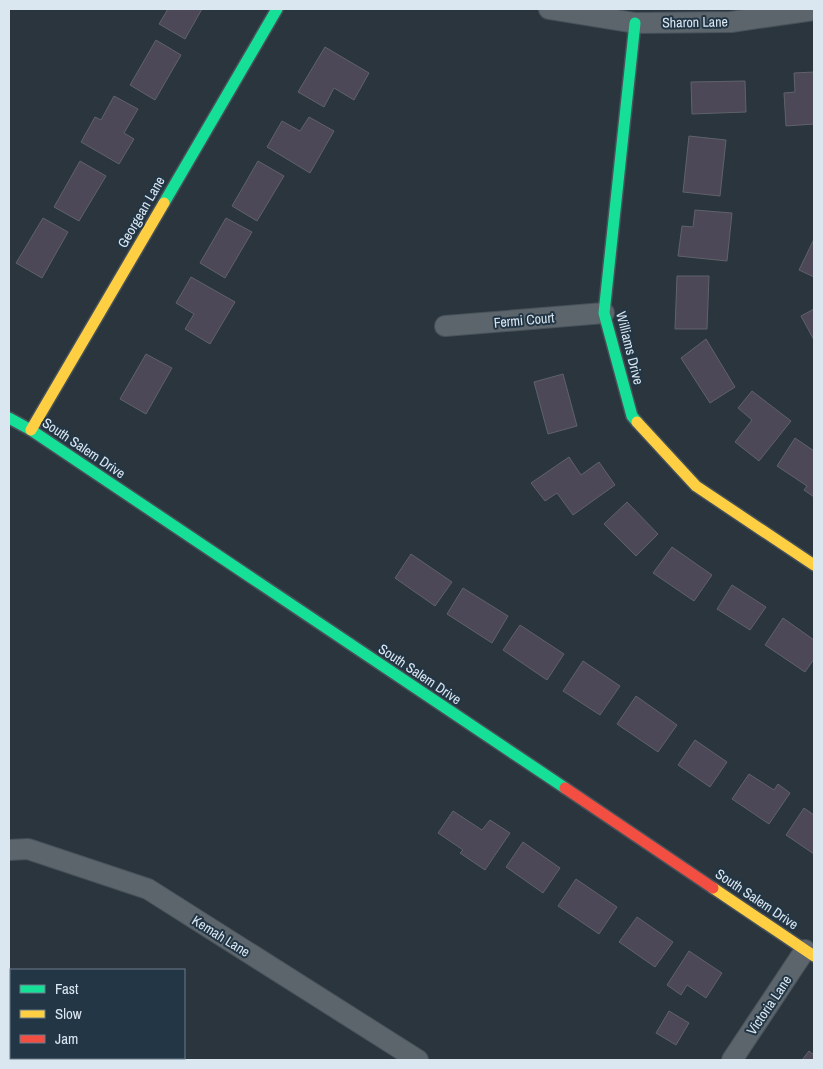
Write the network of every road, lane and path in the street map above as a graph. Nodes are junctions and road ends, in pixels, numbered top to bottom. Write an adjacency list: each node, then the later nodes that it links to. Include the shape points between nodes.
1 (277, 9): 8 (street, Georgean Lane)
2 (549, 9): 4 (street, Sharon Lane)
3 (814, 10): 4 (street, Sharon Lane, via 731,22)
4 (636, 22): 5 (street, Williams Drive)
5 (604, 313): 6 (street, Fermi Court); 9 (street, Williams Drive, via 632,416 696,486)
6 (445, 326)
7 (9, 418): 8 (street, South Salem Drive)
8 (32, 430): 11 (street, South Salem Drive)
9 (814, 564)
10 (9, 850): 12 (street, Kemah Lane, via 28,849 148,889)
11 (810, 953): 13 (street, Victoria Lane)
12 (418, 1060)
13 (732, 1060)

